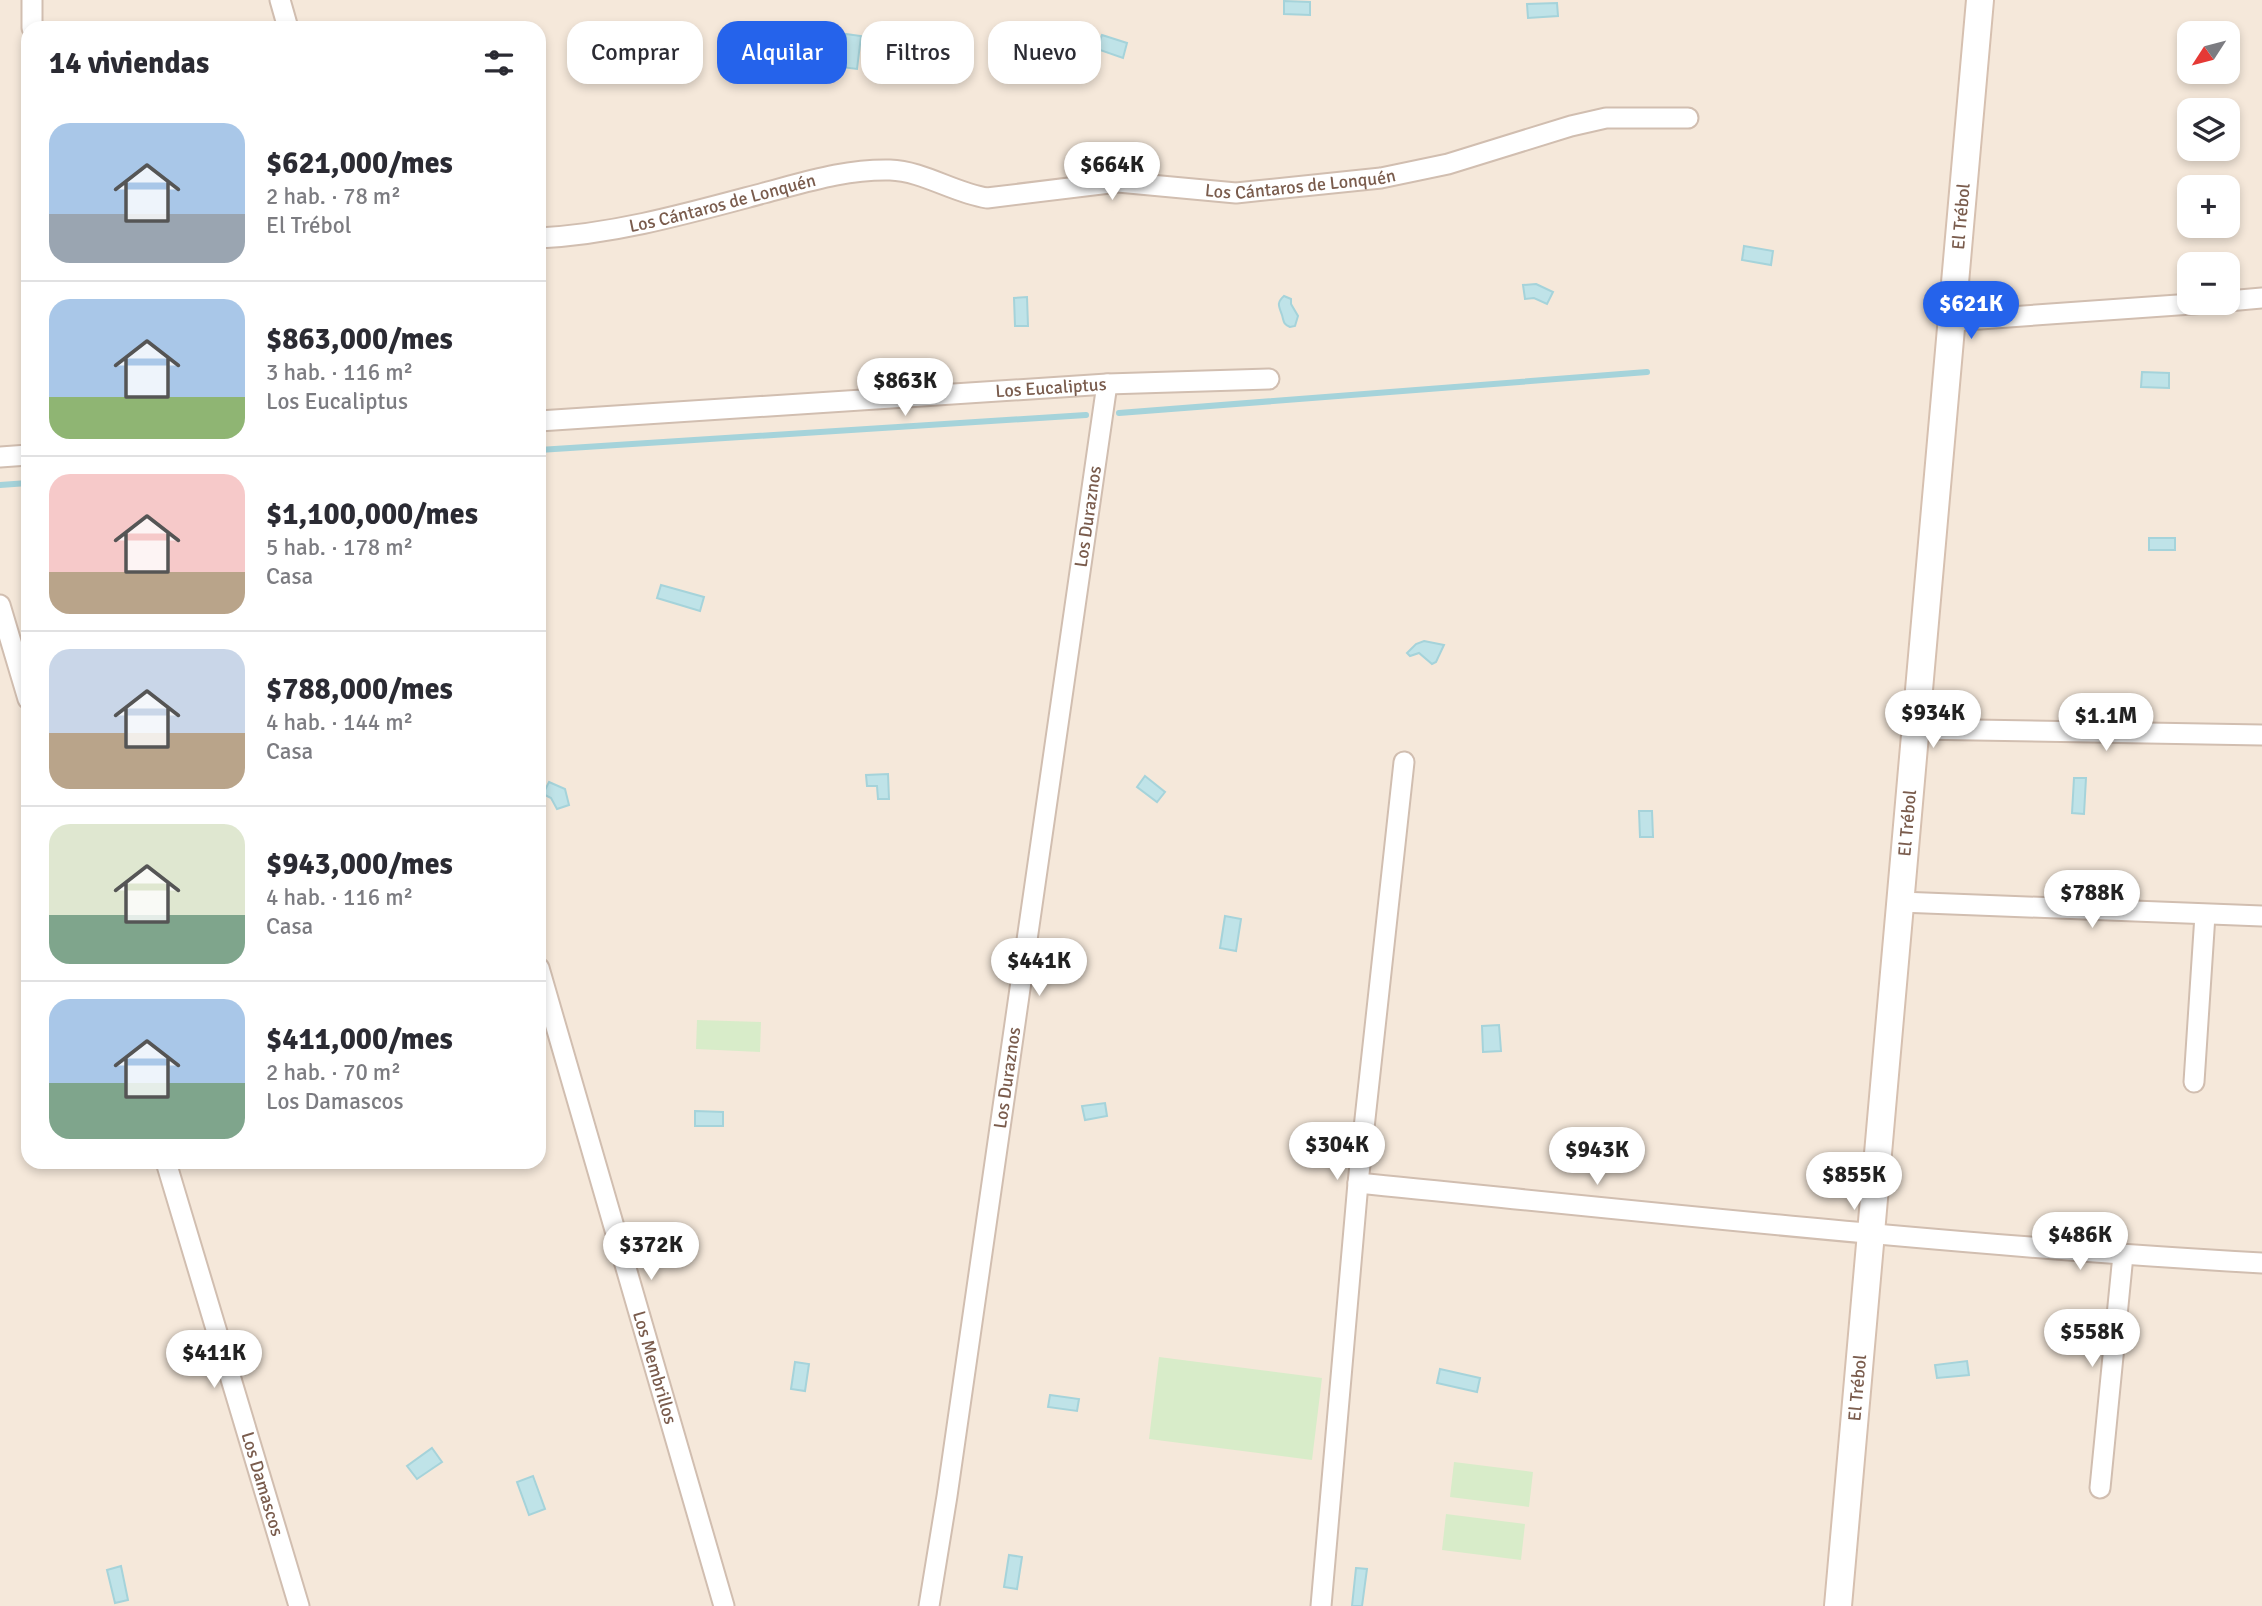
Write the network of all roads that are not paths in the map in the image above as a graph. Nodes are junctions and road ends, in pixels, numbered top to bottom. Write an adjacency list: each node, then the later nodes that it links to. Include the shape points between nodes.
1 (32, 0): 4 (street)
2 (280, 0): 5 (street)
3 (1980, 0): 11 (main road, El Trébol)
4 (32, 21)
5 (286, 21)
6 (1688, 118): 7 (street, Los Cántaros de Lonquén, via 1606,118 1407,174 1236,193 1118,182 987,198 893,170 860,171 647,223)
7 (546, 238)
8 (2262, 298): 9 (street)
9 (2240, 300)
10 (2177, 305): 11 (street)
11 (1952, 321): 19 (main road, El Trébol)
12 (1269, 379): 13 (street, Los Eucaliptus)
13 (1107, 384): 14 (street, Los Eucaliptus); 35 (street, Los Duraznos)
14 (546, 421)
15 (21, 456): 16 (street)
16 (0, 457)
17 (0, 605): 18 (street)
18 (21, 676)
19 (1915, 729): 20 (street); 22 (main road, El Trébol)
20 (2262, 735)
21 (1404, 762): 28 (street)
22 (1900, 902): 23 (street); 29 (main road, El Trébol)
23 (2205, 915): 24 (street); 26 (street)
24 (2262, 916)
25 (546, 992): 34 (street, Los Membrillos)
26 (2194, 1082)
27 (168, 1169): 33 (street, Los Damascos)
28 (1357, 1183): 29 (street); 36 (street)
29 (1871, 1234): 30 (street); 37 (main road, El Trébol)
30 (2123, 1255): 31 (street); 32 (street)
31 (2262, 1263)
32 (2100, 1488)
33 (299, 1606)
34 (724, 1606)
35 (929, 1606)
36 (1321, 1606)
37 (1838, 1606)

